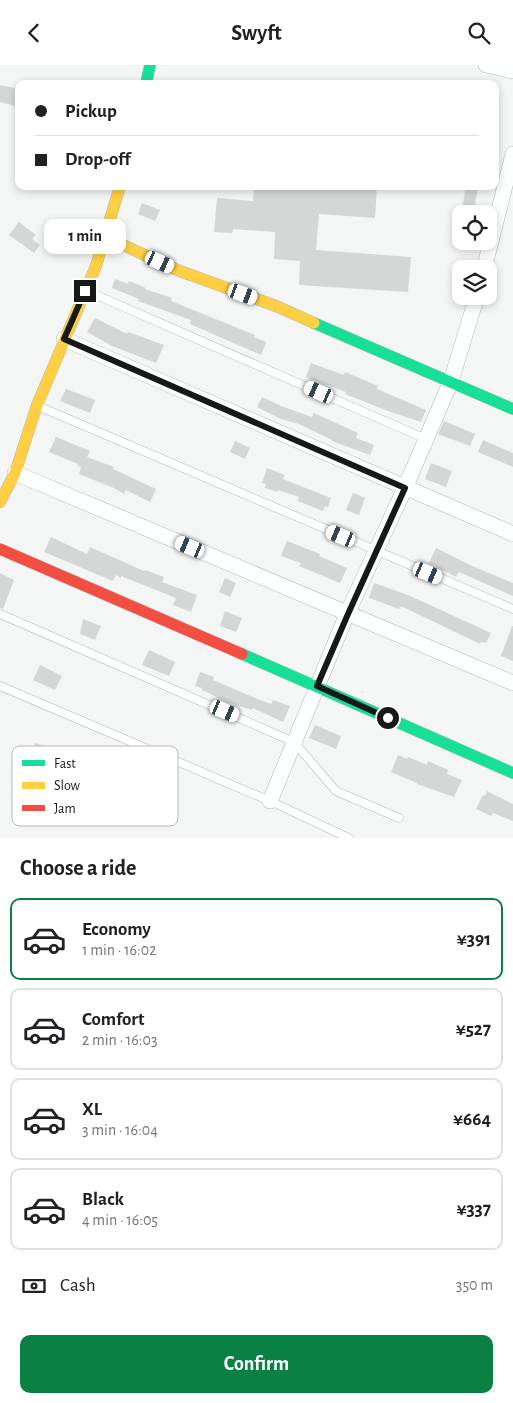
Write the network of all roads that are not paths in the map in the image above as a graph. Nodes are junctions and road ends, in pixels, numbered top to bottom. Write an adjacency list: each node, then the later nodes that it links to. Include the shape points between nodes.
1 (150, 65): 4 (street)
2 (486, 65): 3 (street)
3 (513, 71)
4 (147, 80)
5 (513, 154): 8 (street)
6 (119, 190): 7 (street)
7 (106, 237): 9 (street); 12 (street, via 177,270 276,306)
8 (486, 260)
9 (85, 291): 11 (street); 15 (lane)
10 (473, 305): 12 (street)
11 (64, 339): 13 (street); 17 (street)
12 (451, 381): 14 (street); 15 (street)
13 (36, 405): 16 (street); 21 (lane)
14 (513, 409)
15 (426, 439): 17 (street)
16 (15, 473): 18 (street); 24 (street)
17 (405, 488): 19 (street); 21 (street)
18 (0, 502)
19 (513, 534)
20 (0, 549): 27 (street)
21 (377, 551): 22 (lane); 24 (street)
22 (513, 609)
23 (0, 614): 28 (lane)
24 (348, 614): 25 (street); 27 (street)
25 (513, 683)
26 (0, 686): 29 (lane)
27 (317, 686): 28 (street); 31 (street)
28 (294, 741): 32 (street); 33 (lane, via 336,791)
29 (141, 746)
30 (178, 762): 32 (lane)
31 (513, 773)
32 (270, 801): 34 (lane)
33 (399, 818)
34 (349, 838)

